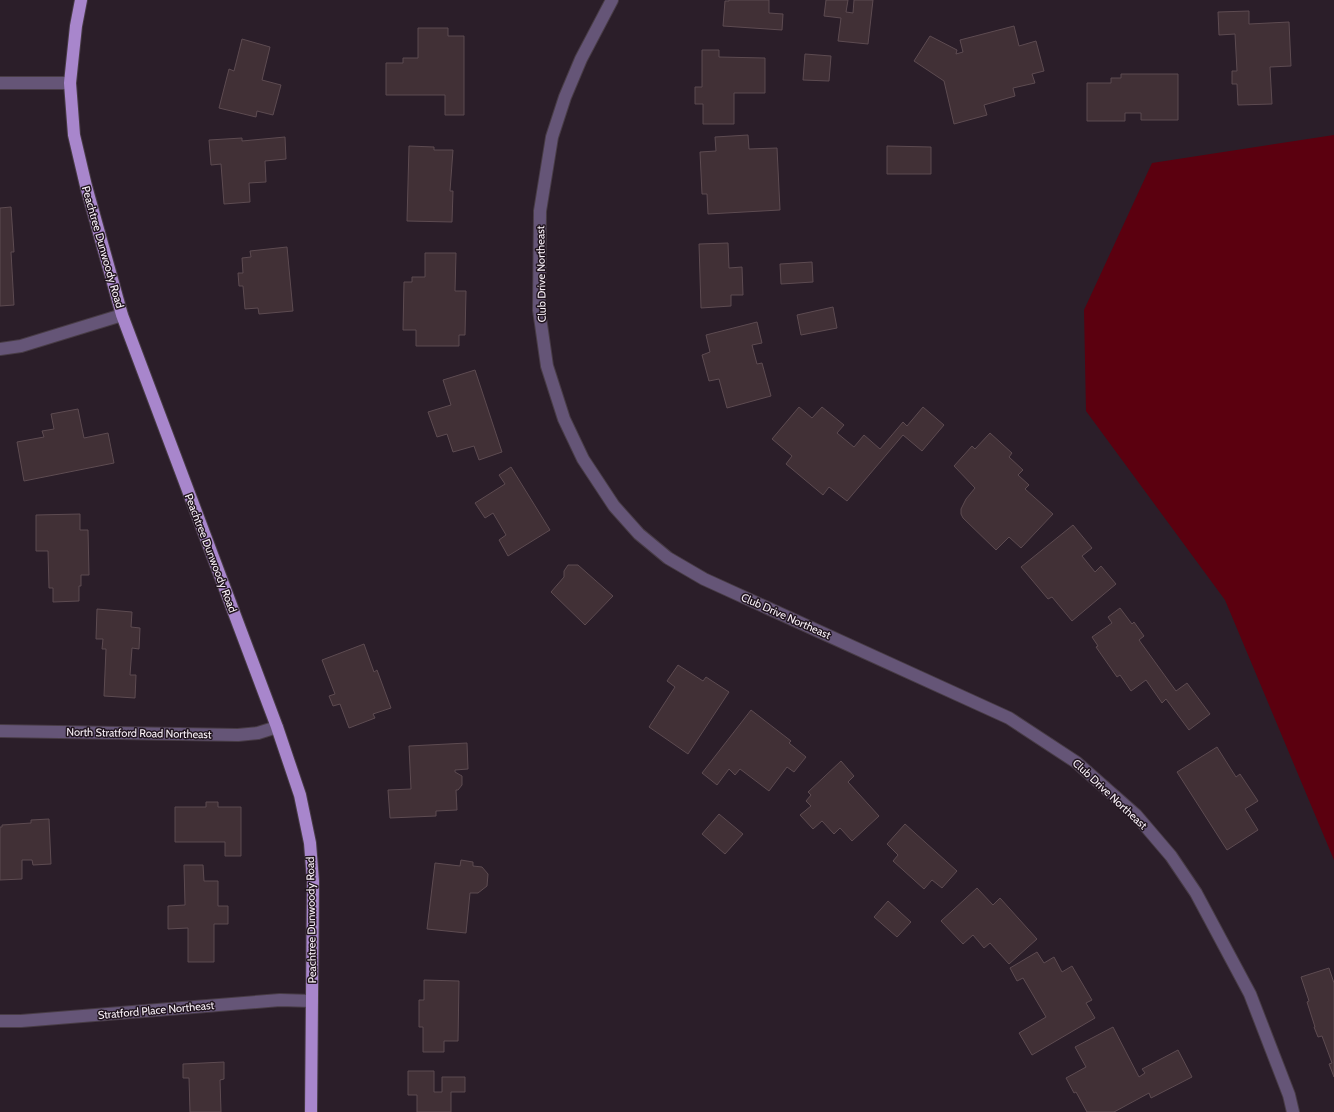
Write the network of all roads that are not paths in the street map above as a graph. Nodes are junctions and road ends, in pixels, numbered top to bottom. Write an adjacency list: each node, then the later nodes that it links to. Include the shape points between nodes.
1 (81, 0): 4 (main road, Peachtree Dunwoody Road)
2 (612, 0): 12 (street, Club Drive Northeast, via 581,59 565,97 552,137 540,211 539,310 547,366 564,419 583,459 614,506 639,534 668,558 704,579 1009,718 1076,762 1136,816 1171,856 1196,892 1250,994 1289,1095)
3 (0, 83): 4 (street)
4 (70, 83): 5 (main road, Peachtree Dunwoody Road, via 74,135)
5 (122, 315): 6 (street, via 20,346); 7 (main road, Peachtree Dunwoody Road)
6 (0, 349)
7 (277, 727): 8 (street, North Stratford Road Northeast, via 238,734); 9 (main road, Peachtree Dunwoody Road, via 300,795 310,843 313,881)
8 (0, 731)
9 (312, 1001): 10 (street, Stratford Place Northeast, via 280,1000); 11 (main road, Peachtree Dunwoody Road)
10 (0, 1021)
11 (311, 1112)
12 (1293, 1112)

